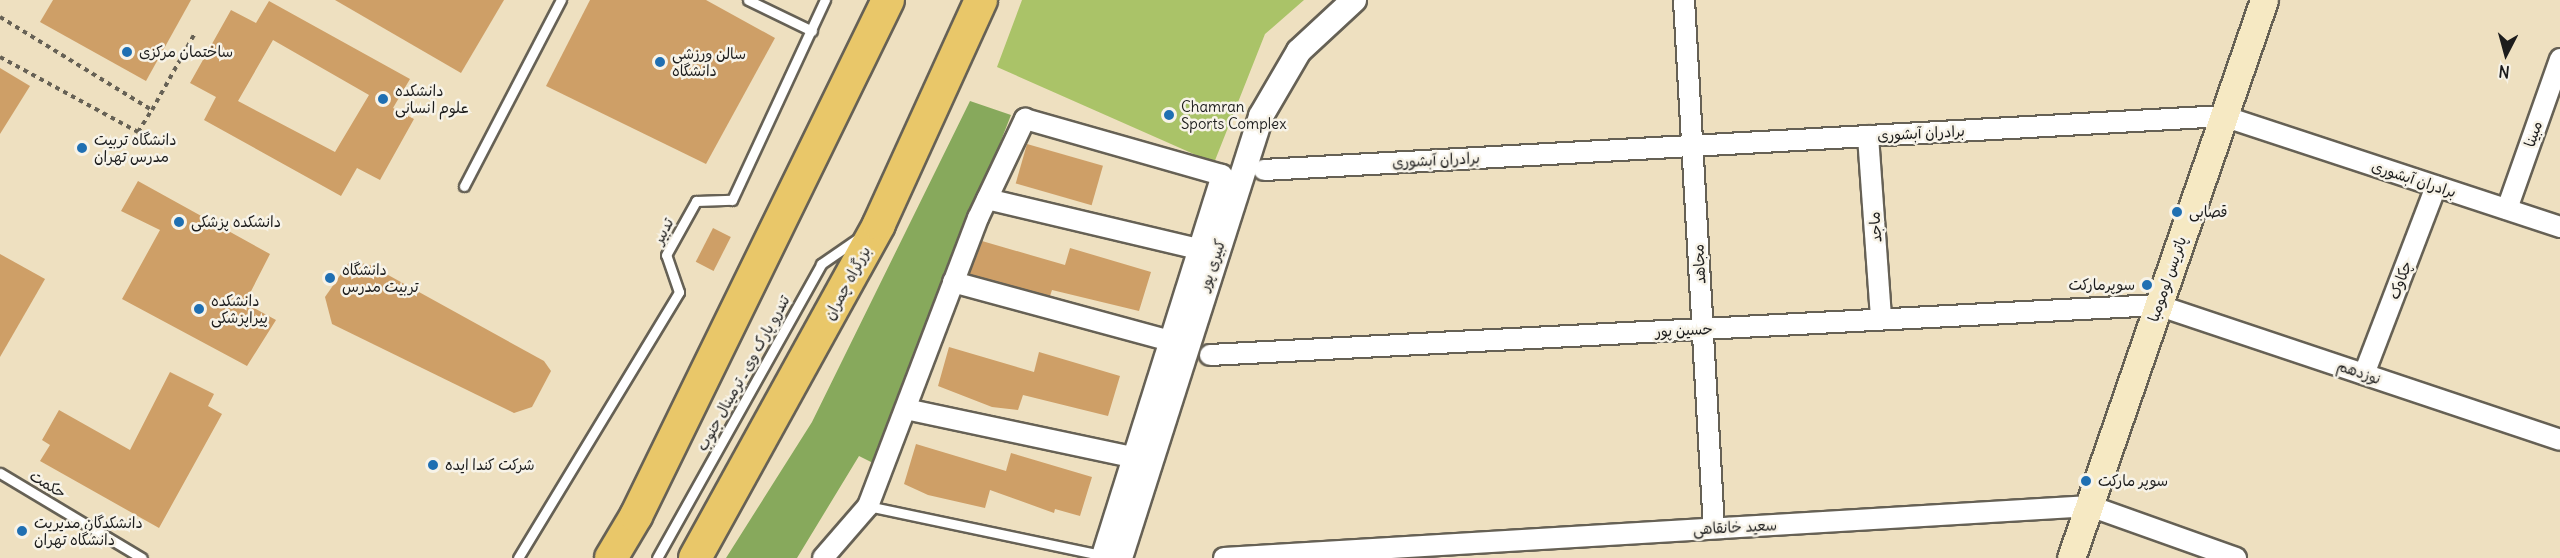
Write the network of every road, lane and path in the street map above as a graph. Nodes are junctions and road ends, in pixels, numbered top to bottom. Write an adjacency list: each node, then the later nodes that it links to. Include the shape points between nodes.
1 (561, 0): 19 (lane)
2 (748, 0): 10 (lane)
3 (825, 0): 10 (lane, تدبیر)
4 (888, 0): 44 (highway, via 647,495)
5 (981, 0): 23 (highway, بزرگراه چمران)
6 (1354, 0): 41 (street, کبیری پور, via 1299,51 1261,116)
7 (1684, 0): 17 (street, مجاهد)
8 (2264, 0): 15 (main road, پاتریس لومومبا)
9 (0, 17): 14 (path)
10 (812, 31): 43 (lane, تدبیر, via 732,200 696,201 666,255 679,292)
11 (195, 33): 14 (path)
12 (0, 57): 14 (path, via 138,132)
13 (2560, 59): 22 (street, مبینا)
14 (152, 110)
15 (2223, 116): 16 (street, برادران آبشوری); 20 (street, برادران آبشوری); 27 (main road, پاتریس لومومبا)
16 (1868, 136): 17 (street, برادران آبشوری); 28 (street, ماجد)
17 (1693, 146): 18 (street, برادران آبشوری); 29 (street, مجاهد)
18 (1264, 170)
19 (465, 186)
20 (2436, 186): 22 (street, برادران آبشوری); 32 (street, چکاوک)
21 (987, 200): 25 (street); 25 (street, via 1025,119 1222,175); 26 (street)
22 (2507, 209): 24 (street, برادران آبشوری)
23 (879, 224): 45 (lane, تندرو پارک وی ـ ترمینال جنوب, via 821,264); 46 (highway, بزرگراه چمران)
24 (2560, 227)
25 (1198, 249): 30 (street)
26 (953, 282): 30 (street); 33 (street)
27 (2157, 304): 28 (street, حسین پور); 32 (street, نوزدهم); 38 (main road, پاتریس لومومبا)
28 (1881, 319): 29 (street, حسین پور)
29 (1703, 329): 31 (street, حسین پور); 39 (street, مجاهد)
30 (1166, 340): 35 (street)
31 (1210, 355)
32 (2364, 374): 34 (street, نوزدهم)
33 (906, 409): 35 (street); 37 (street)
34 (2560, 440)
35 (1132, 457): 41 (street)
36 (0, 473): 42 (lane, حکمت)
37 (868, 506): 41 (lane); 47 (street)
38 (2090, 506): 39 (street, سعید خانقاهی); 49 (main road, پاتریس لومومبا); 50 (street, سعید خانقاهی)
39 (1714, 528): 40 (street, سعید خانقاهی)
40 (1416, 552): 48 (street, سعید خانقاهی)
41 (1108, 557)
42 (142, 558)
43 (518, 558)
44 (611, 558)
45 (657, 558)
46 (695, 558)
47 (823, 558)
48 (1224, 558)
49 (2070, 558)
50 (2236, 558)

